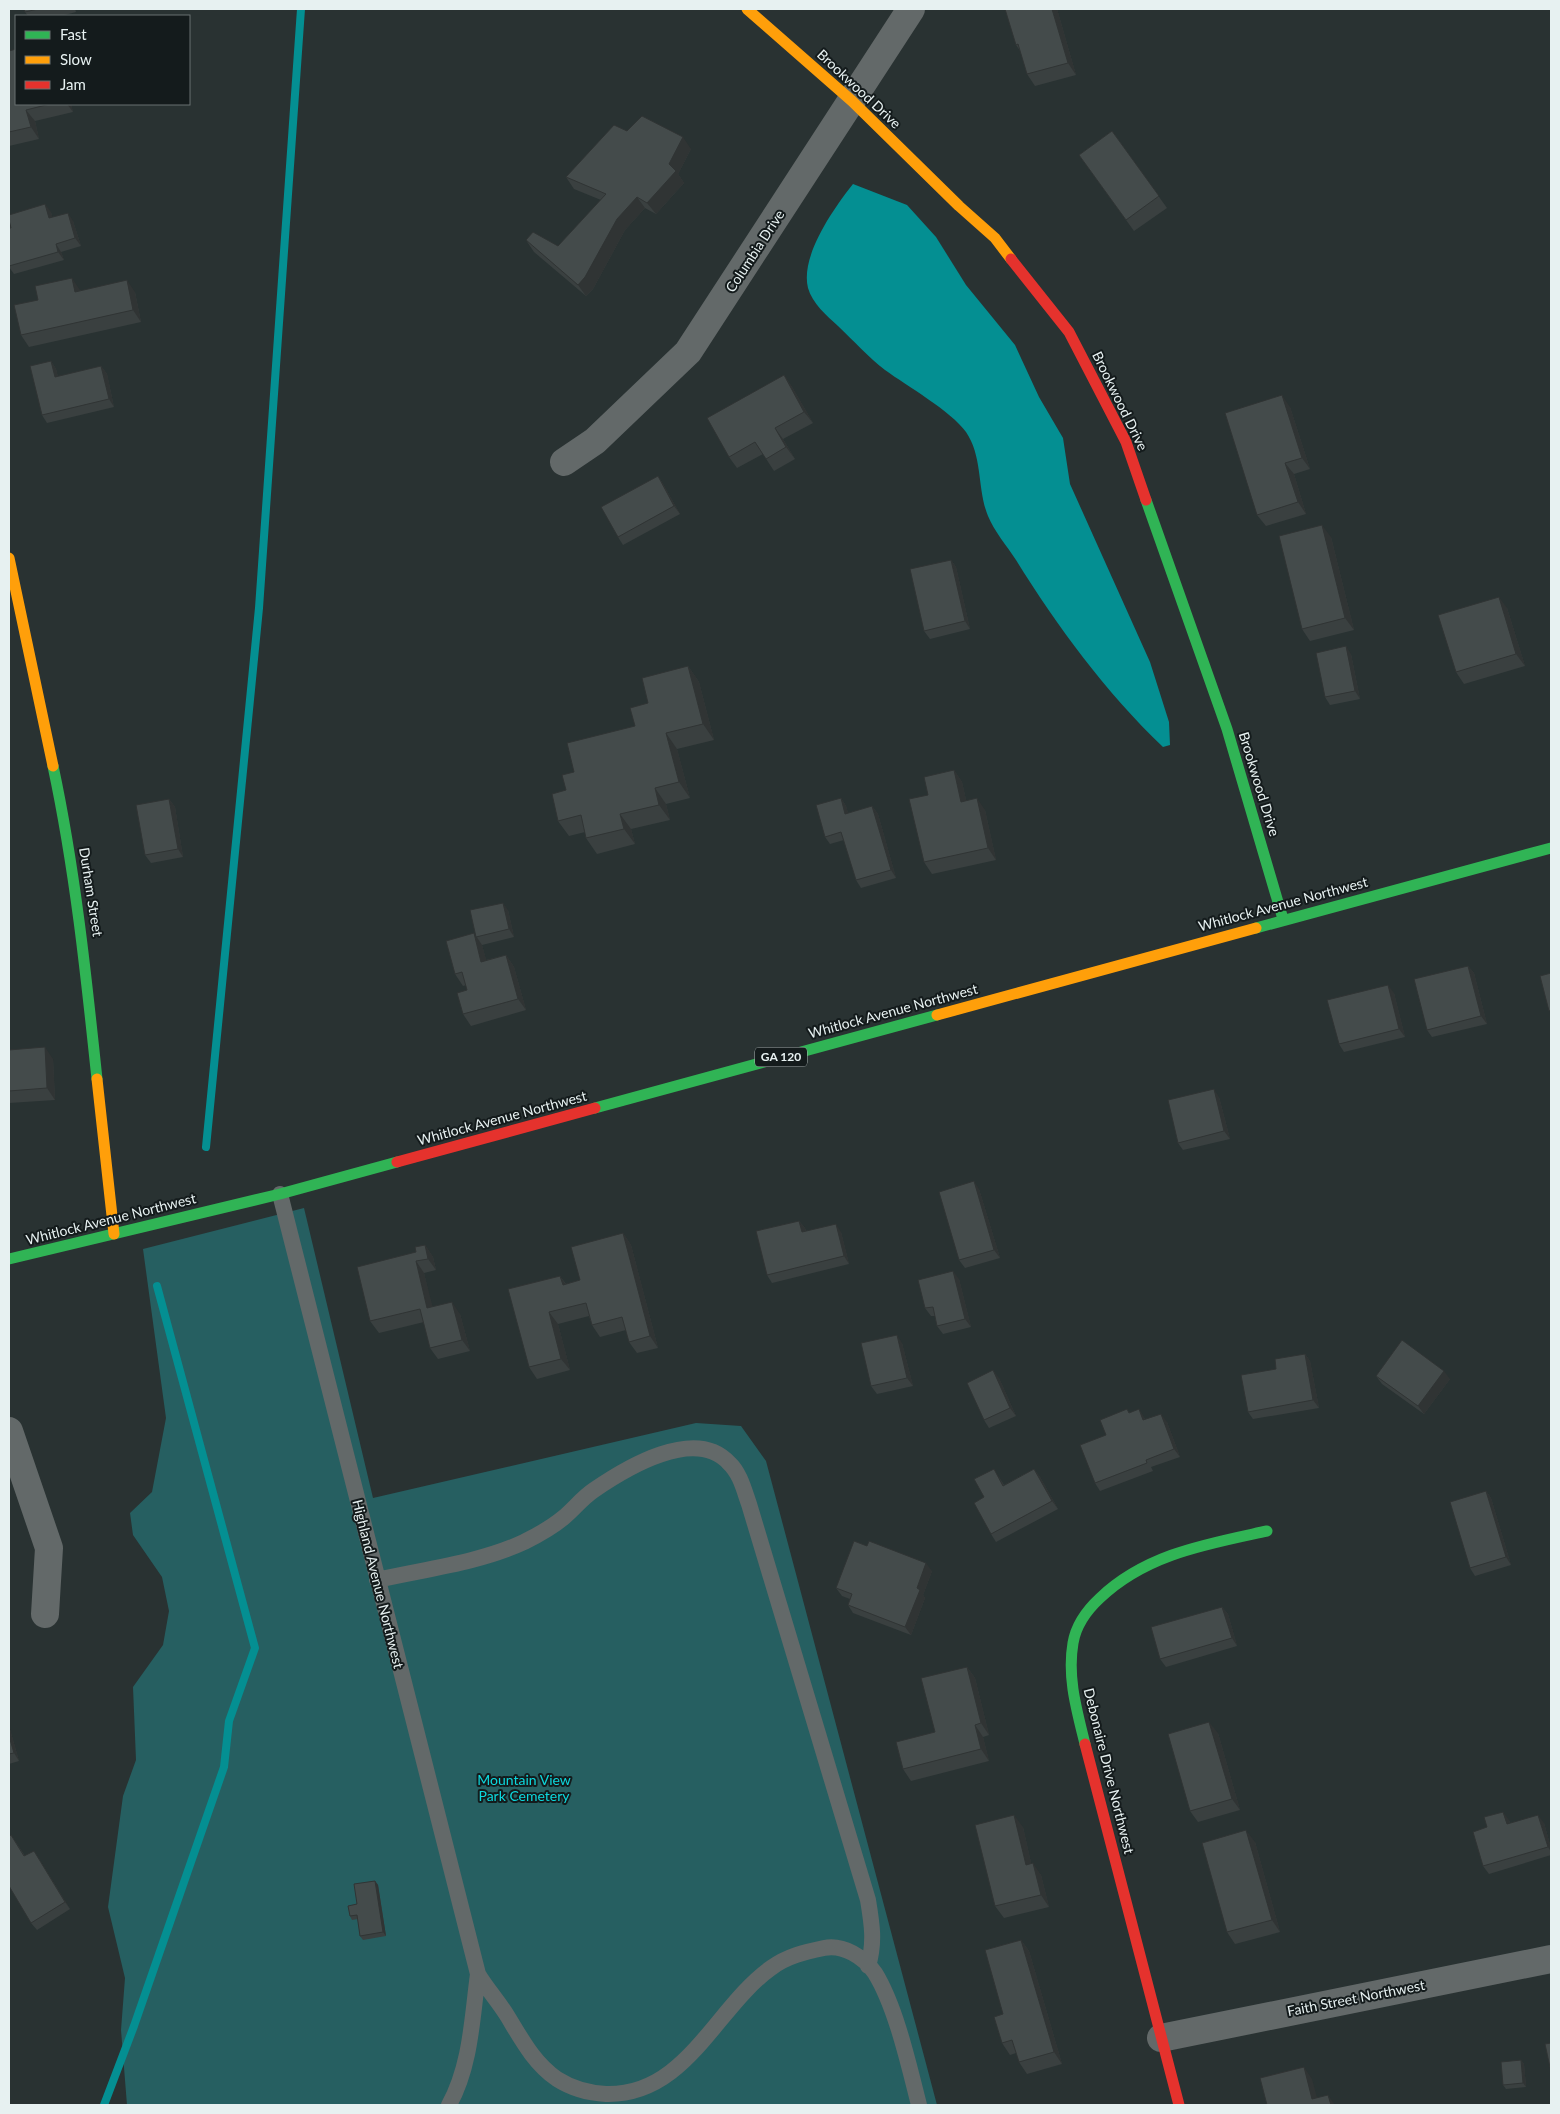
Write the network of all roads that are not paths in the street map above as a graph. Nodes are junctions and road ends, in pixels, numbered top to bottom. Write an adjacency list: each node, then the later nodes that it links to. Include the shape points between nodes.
1 (747, 9): 3 (main road, Brookwood Drive)
2 (911, 9): 3 (street, Columbia Drive)
3 (852, 101): 4 (street, Columbia Drive, via 688,352 595,441); 7 (main road, Brookwood Drive, via 996,238 1073,341 1126,442 1227,730)
4 (564, 462)
5 (9, 558): 9 (main road, Durham Street, via 64,818 82,937)
6 (1551, 848): 7 (main road, Whitlock Avenue Northwest / GA 120)
7 (1283, 920): 8 (main road, Whitlock Avenue Northwest / GA 120)
8 (280, 1194): 9 (main road, Whitlock Avenue Northwest / GA 120); 13 (lane, Highland Avenue Northwest)
9 (114, 1234): 10 (main road, Whitlock Avenue Northwest / GA 120)
10 (9, 1259)
11 (9, 1431): 14 (street, via 49,1548)
12 (1267, 1530): 18 (main road, Debonaire Drive Northwest, via 1170,1553 1136,1568 1108,1588 1086,1614 1073,1642 1070,1672 1075,1704)
13 (377, 1580): 16 (lane, via 478,1557 523,1542 552,1526 593,1490 660,1454 681,1449 719,1454 738,1475 749,1504 868,1900 873,1927 873,1948); 17 (lane, Highland Avenue Northwest)
14 (46, 1614)
15 (1551, 1959): 18 (street, Faith Street Northwest)
16 (868, 1966): 17 (lane, via 855,1953 833,1946 796,1954 772,1968 746,1990 693,2053 669,2075 647,2087 619,2094 599,2094 571,2087 555,2078 526,2050); 20 (lane, via 890,2006)
17 (478, 1974): 19 (lane, via 468,2054)
18 (1162, 2038): 21 (main road, Debonaire Drive Northwest)
19 (449, 2105)
20 (919, 2105)
21 (1179, 2105)

